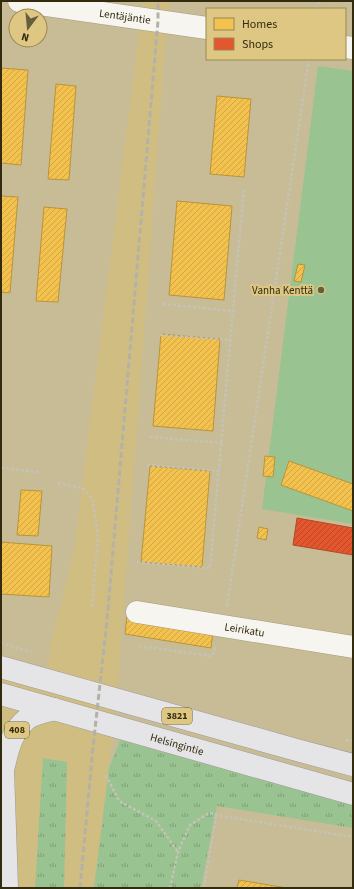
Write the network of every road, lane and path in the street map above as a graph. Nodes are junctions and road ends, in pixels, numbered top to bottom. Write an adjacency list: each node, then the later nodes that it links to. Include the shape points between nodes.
1 (19, 1): 4 (street, Lentäjäntie)
2 (333, 1): 3 (path)
3 (353, 2)
4 (206, 28)
5 (309, 60): 21 (path)
6 (244, 188): 8 (path)
7 (163, 304): 8 (path)
8 (233, 312): 10 (path)
9 (160, 335): 10 (path)
10 (231, 340): 12 (path)
11 (150, 437): 12 (path)
12 (222, 443): 15 (path)
13 (147, 465): 15 (path)
14 (1, 468): 16 (path)
15 (219, 471): 18 (path, via 210,568)
16 (39, 472)
17 (58, 483): 19 (path, via 82,488 92,498 98,535)
18 (138, 562)
19 (92, 608)
20 (137, 612): 21 (street, Leirikatu)
21 (224, 626): 22 (path, via 212,656); 23 (street, Leirikatu)
22 (139, 646)
23 (353, 647)
24 (1, 667): 27 (main road, 3821)
25 (1, 694): 26 (main road, Helsingintie / 3821)
26 (54, 709): 28 (main road, 408, via 28,718 21,724 13,736); 30 (main road, Helsingintie / 3821)
27 (353, 765)
28 (2, 767): 34 (main road, 408)
29 (106, 775): 33 (path, via 119,801 156,822)
30 (353, 794)
31 (216, 815): 32 (path); 33 (path, via 209,813 190,824); 36 (path)
32 (353, 837)
33 (178, 852): 35 (path)
34 (7, 888)
35 (170, 888)
36 (204, 888)

